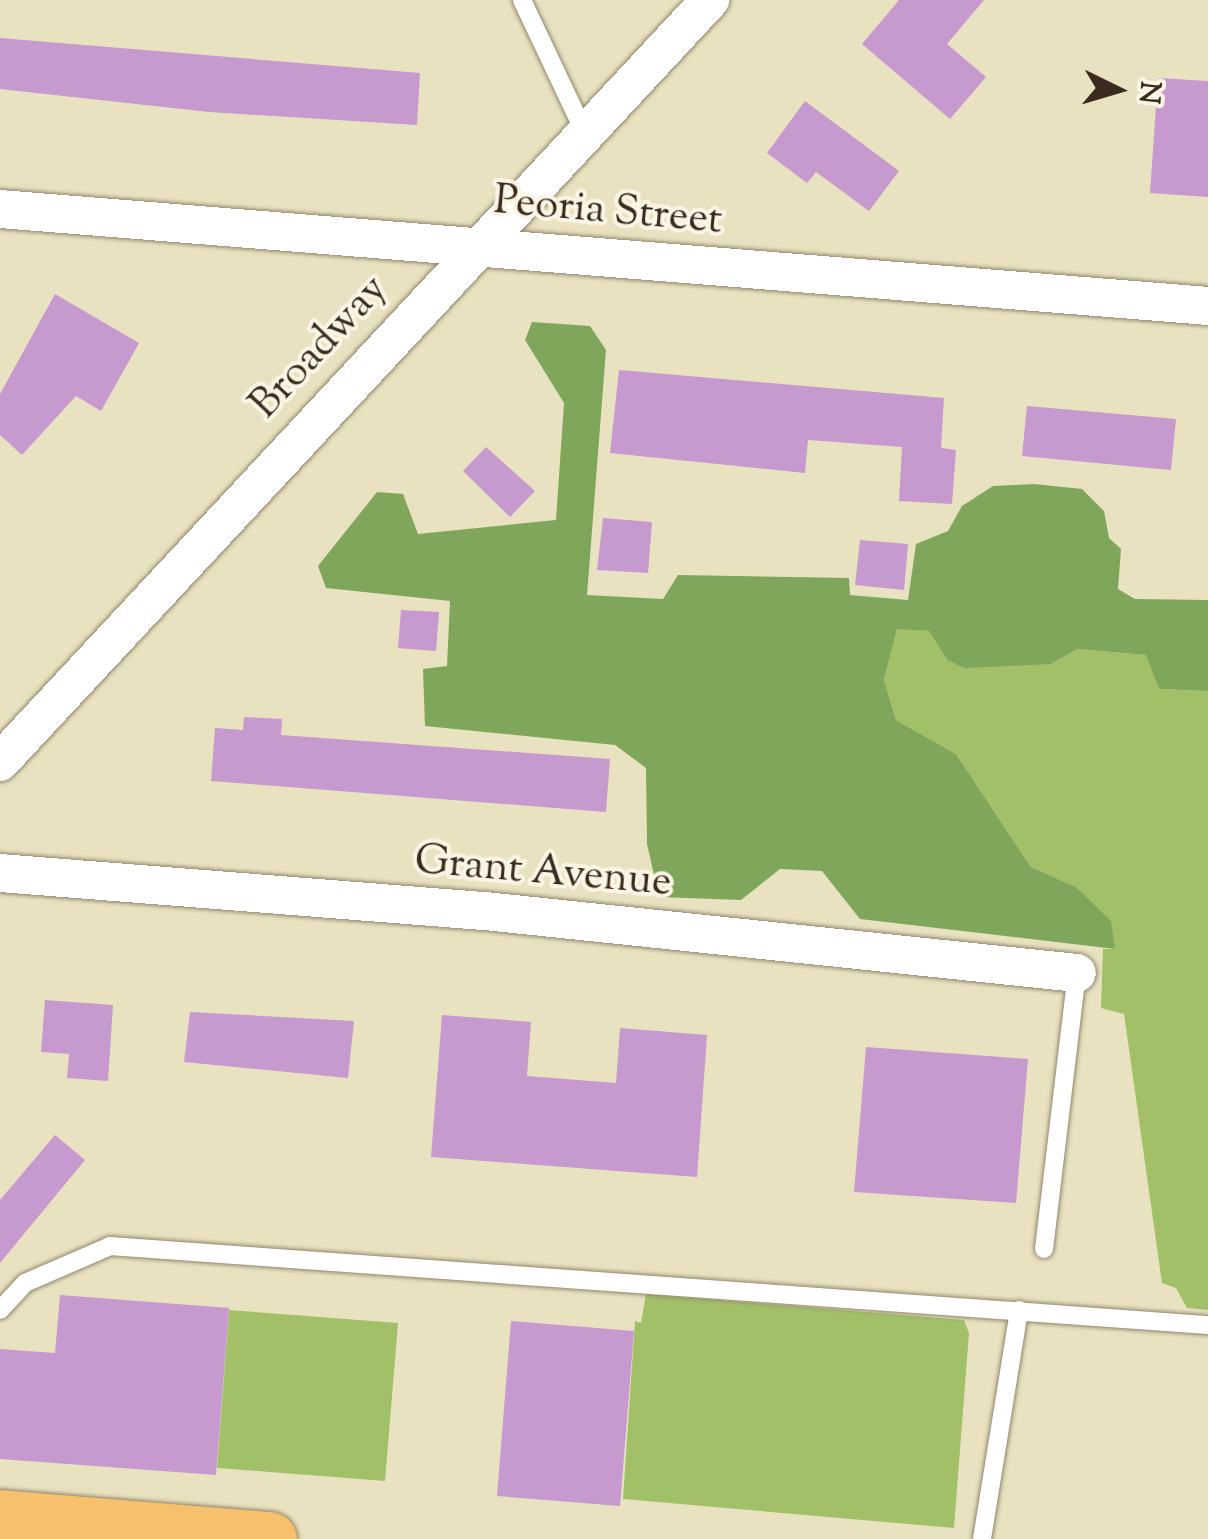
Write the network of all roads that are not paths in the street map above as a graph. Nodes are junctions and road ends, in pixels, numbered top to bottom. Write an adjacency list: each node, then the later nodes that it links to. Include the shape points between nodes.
1 (522, 0): 3 (lane)
2 (710, 0): 3 (street, Broadway)
3 (585, 133): 5 (street, Broadway)
4 (2, 212): 5 (street, Peoria Street)
5 (474, 247): 6 (street, Peoria Street); 7 (street, Broadway)
6 (1208, 306)
7 (0, 762)
8 (0, 872): 9 (street, Grant Avenue, via 485,911)
9 (1077, 974): 10 (lane)
10 (1044, 1248)
11 (0, 1310): 12 (lane, via 25,1284 110,1246)
12 (1019, 1310): 13 (lane); 16 (lane)
13 (1208, 1325)
14 (0, 1517): 15 (main road)
15 (269, 1539)
16 (982, 1539)

